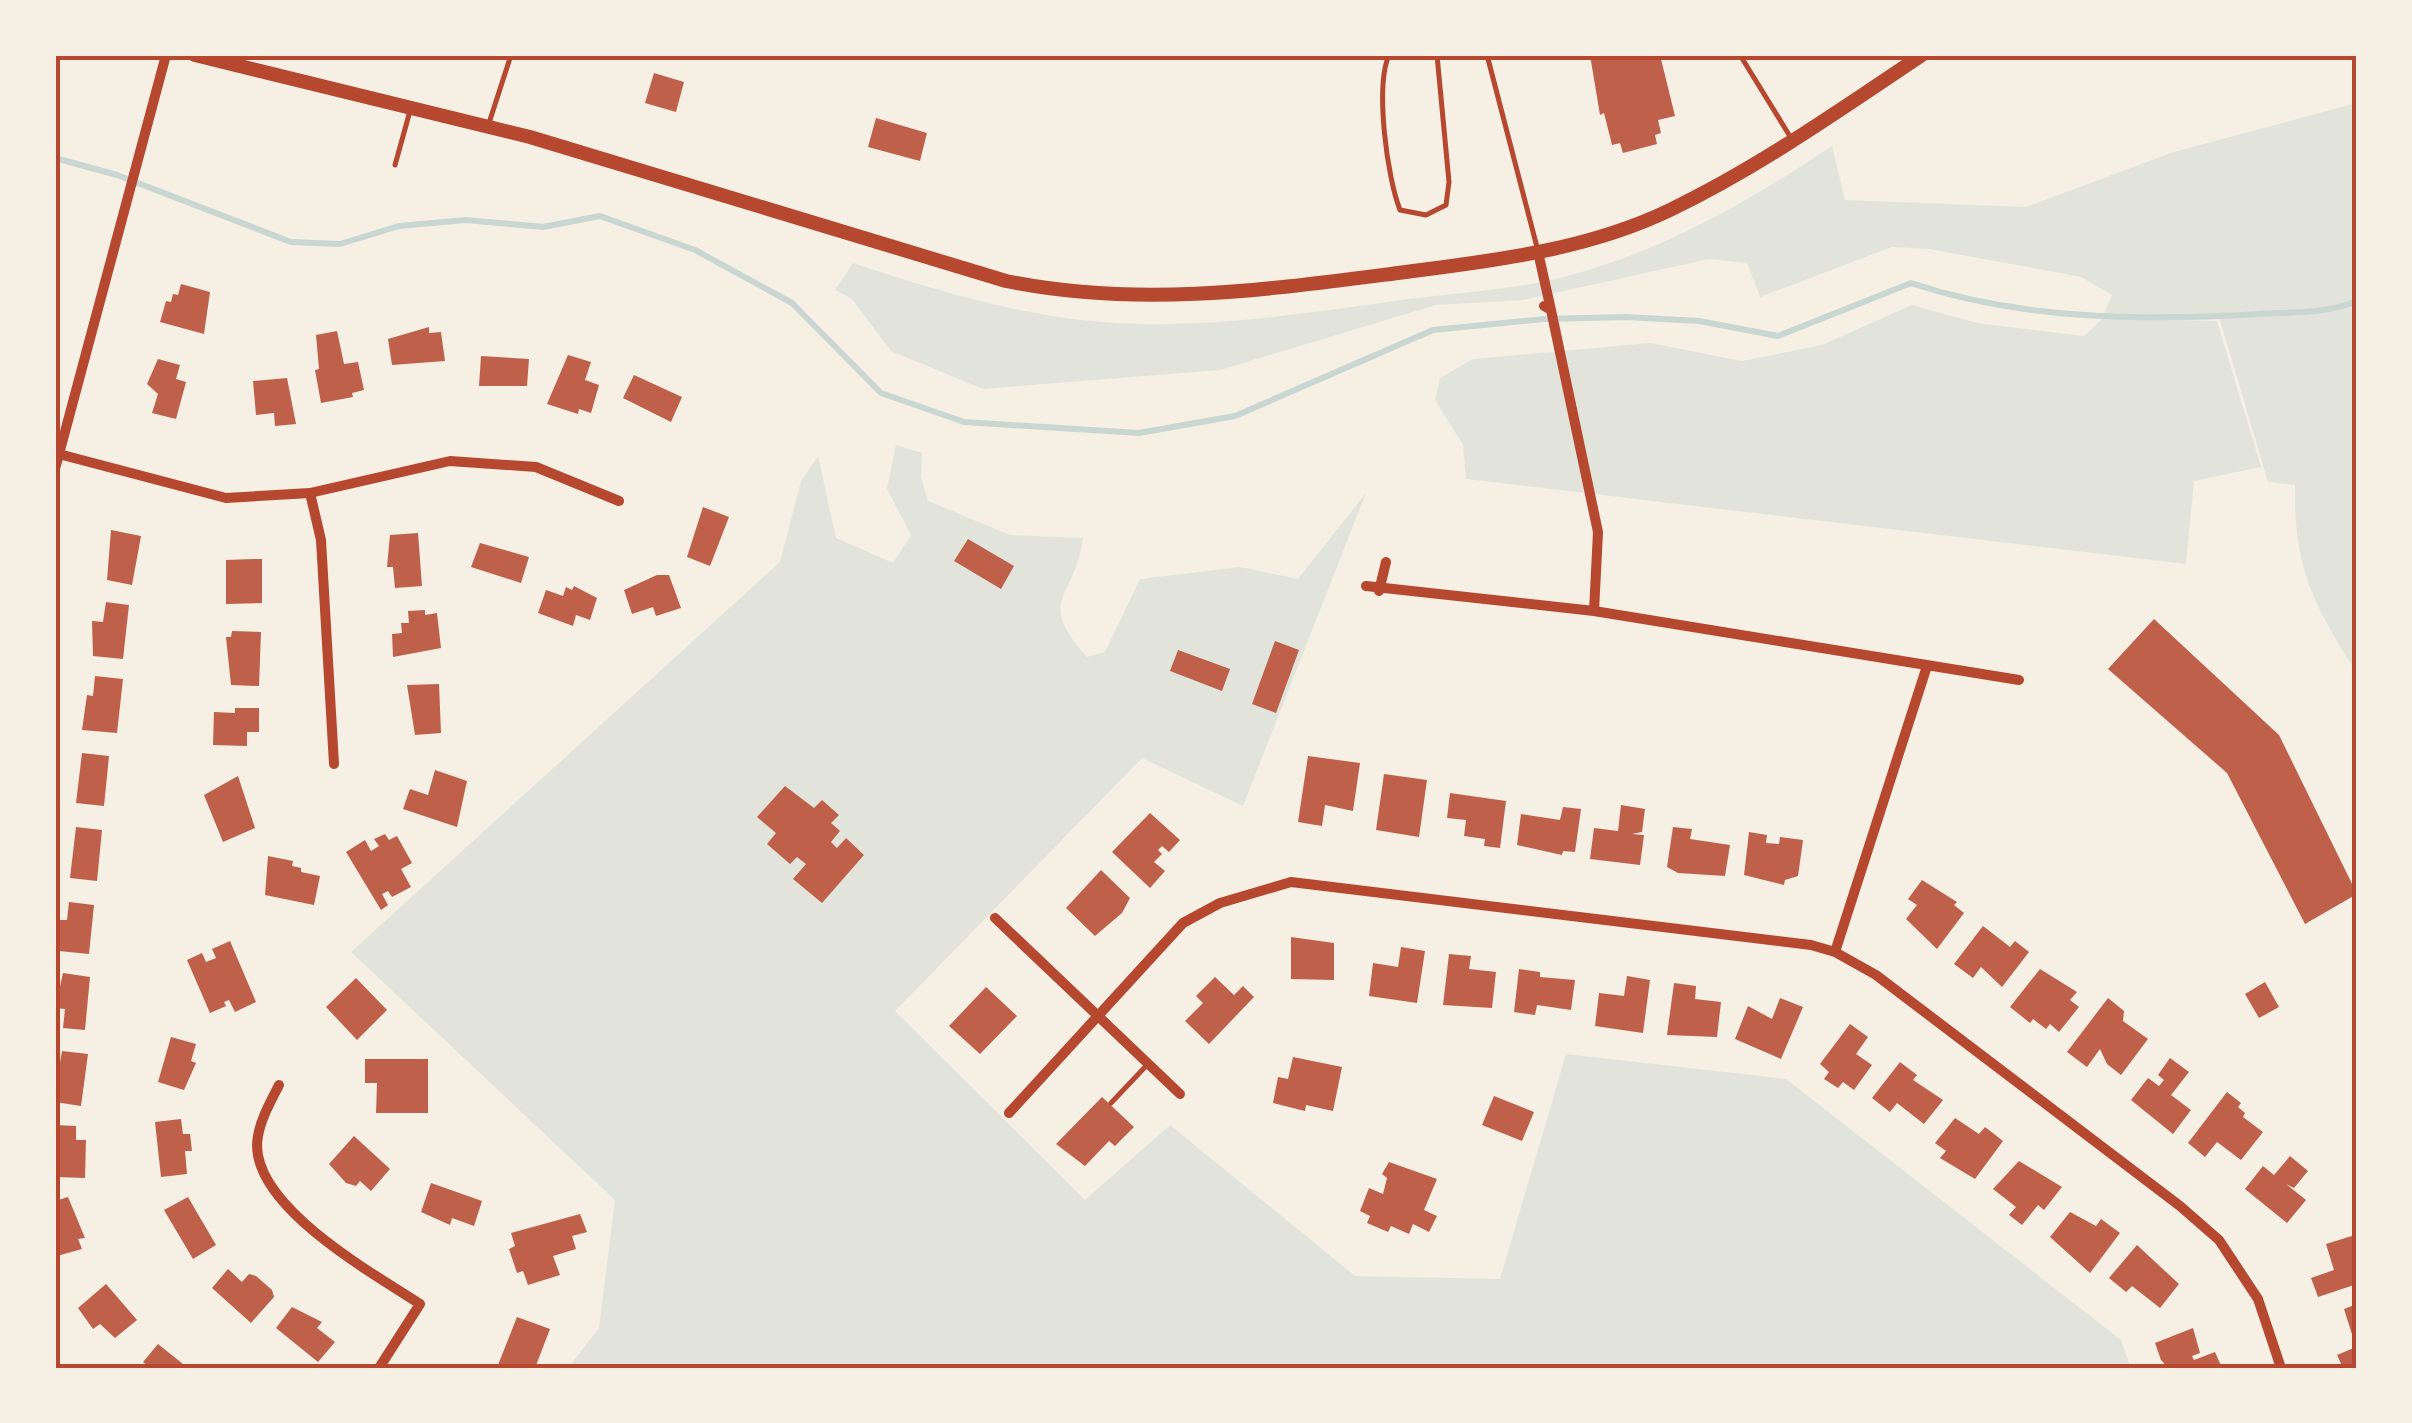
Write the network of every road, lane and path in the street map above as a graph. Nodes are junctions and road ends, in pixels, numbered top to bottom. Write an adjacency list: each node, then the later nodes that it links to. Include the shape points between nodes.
1 (166, 55): 14 (street)
2 (195, 55): 9 (street)
3 (511, 55): 10 (lane)
4 (1389, 55): 5 (lane, via 1382,88 1393,192 1400,210 1426,215 1446,205 1449,182)
5 (1437, 55)
6 (1488, 55): 13 (lane)
7 (1740, 55): 11 (lane)
8 (1922, 55): 11 (street)
9 (411, 108): 10 (street); 12 (lane)
10 (488, 126): 13 (street, via 929,261 1057,292 1142,298 1254,292)
11 (1793, 141): 13 (street, via 1668,211)
12 (395, 165)
13 (1538, 252): 21 (street, via 1598,532)
14 (57, 454): 15 (street); 16 (street, via 226,498)
15 (55, 469)
16 (310, 493): 17 (street, via 450,461 536,467); 24 (street, via 321,540)
17 (619, 501)
18 (1386, 562): 20 (street)
19 (1366, 586): 20 (street)
20 (1379, 590): 21 (street)
21 (1594, 611): 22 (street)
22 (1927, 666): 23 (street); 26 (street)
23 (2019, 680)
24 (334, 764)
25 (995, 918): 27 (street)
26 (1835, 952): 27 (street, via 1490,902 1291,882 1220,902 1183,923); 34 (street, via 1876,974 2219,1240 2258,1299)
27 (1100, 1016): 28 (street); 32 (street)
28 (1149, 1063): 30 (street); 31 (lane)
29 (279, 1085): 33 (street, via 257,1139 264,1172 281,1202 420,1304)
30 (1180, 1094)
31 (1111, 1102)
32 (1008, 1113)
33 (379, 1368)
34 (2281, 1368)

